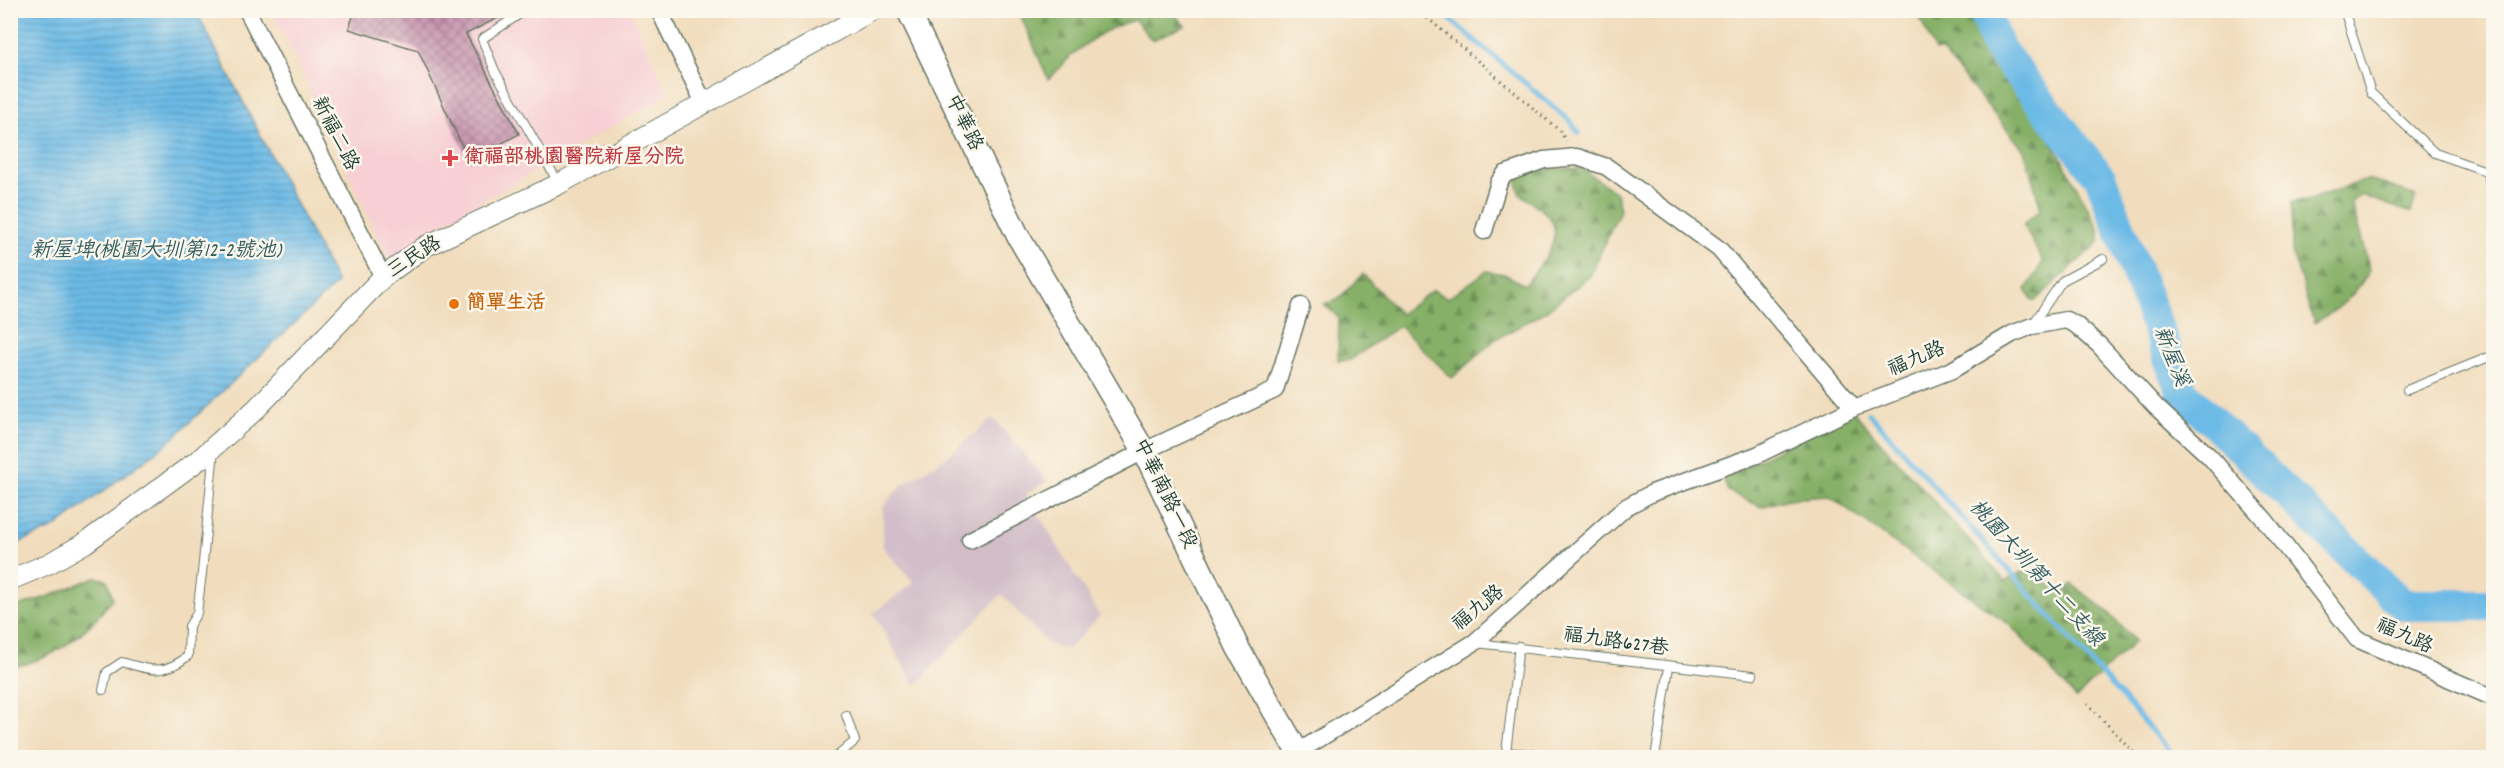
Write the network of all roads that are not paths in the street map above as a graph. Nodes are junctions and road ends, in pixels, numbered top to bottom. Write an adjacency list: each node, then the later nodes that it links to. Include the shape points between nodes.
1 (247, 10): 13 (street, 新福二路)
2 (526, 10): 8 (lane, via 482,39 495,70)
3 (659, 10): 7 (street)
4 (873, 10): 7 (street, 三民路)
5 (908, 10): 11 (main road, 中華路)
6 (2344, 10): 9 (lane, via 2371,93 2435,153 2486,171)
7 (705, 105): 8 (street, 三民路)
8 (559, 184): 13 (street, 三民路, via 426,246)
9 (2493, 192)
10 (1484, 231): 18 (street, via 1505,174 1544,160 1577,157 1607,167 1719,249)
11 (1018, 236): 20 (main road, 中華南路一段)
12 (2103, 258): 15 (lane, via 2062,281)
13 (383, 277): 19 (street, 三民路)
14 (1301, 306): 20 (street, via 1275,390)
15 (2031, 326): 18 (street, 福九路, via 1952,370); 28 (street, 福九路, via 2066,320 2099,345 2156,407 2210,457 2358,639)
16 (2493, 355): 17 (lane)
17 (2407, 390)
18 (1854, 408): 23 (street, 福九路, via 1756,455 1652,493 1626,507)
19 (214, 447): 22 (street, 三民路, via 85,543); 27 (lane, via 201,583 197,613 189,626 188,656 177,665 156,671 122,662 107,672)
20 (1144, 451): 21 (street); 30 (main road, 中華南路一段, via 1238,648)
21 (970, 540)
22 (10, 580)
23 (1475, 642): 24 (lane, 福九路627巷); 30 (street, 福九路)
24 (1519, 646): 25 (lane, 福九路627巷); 31 (lane, via 1506,752)
25 (1669, 667): 26 (lane, 福九路627巷); 33 (lane)
26 (1753, 675)
27 (103, 690)
28 (2493, 698)
29 (846, 715): 32 (lane, via 855,741)
30 (1299, 755)
31 (1540, 755)
32 (835, 758)
33 (1655, 758)

